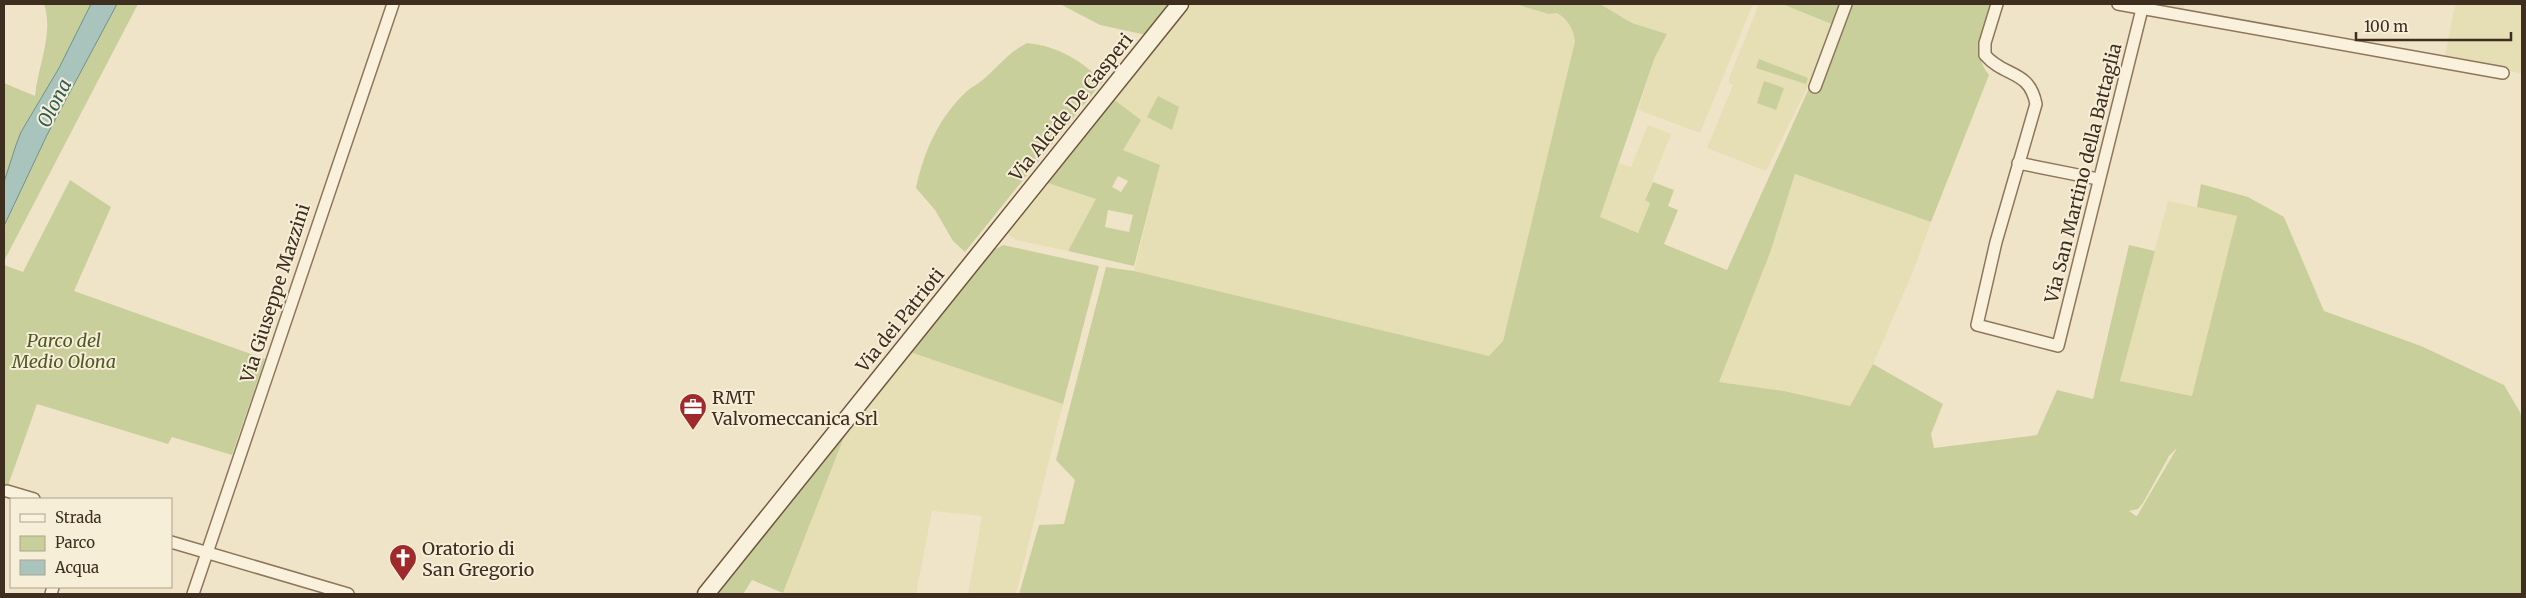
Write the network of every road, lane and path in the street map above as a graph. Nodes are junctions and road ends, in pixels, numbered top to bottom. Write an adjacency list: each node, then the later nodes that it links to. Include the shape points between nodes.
1 (393, 4): 15 (street, Via Giuseppe Mazzini)
2 (1180, 4): 11 (street, Via Alcide De Gasperi)
3 (1846, 4): 8 (street)
4 (1997, 4): 9 (street, via 1985,43 1985,55 1994,65 2025,80 2033,91 2036,104)
5 (2118, 4): 6 (street)
6 (2142, 9): 7 (street); 10 (street, Via San Martino della Battaglia)
7 (2503, 73)
8 (1815, 87)
9 (2018, 162): 10 (street); 10 (street, Via San Martino della Battaglia, via 1977,325 2058,346)
10 (2098, 179)
11 (994, 235): 18 (street, Via dei Patrioti)
12 (7, 491): 13 (street)
13 (31, 498)
14 (172, 542): 15 (street)
15 (207, 553): 16 (street, Via Giuseppe Mazzini); 17 (street)
16 (193, 594)
17 (348, 594)
18 (706, 594)

